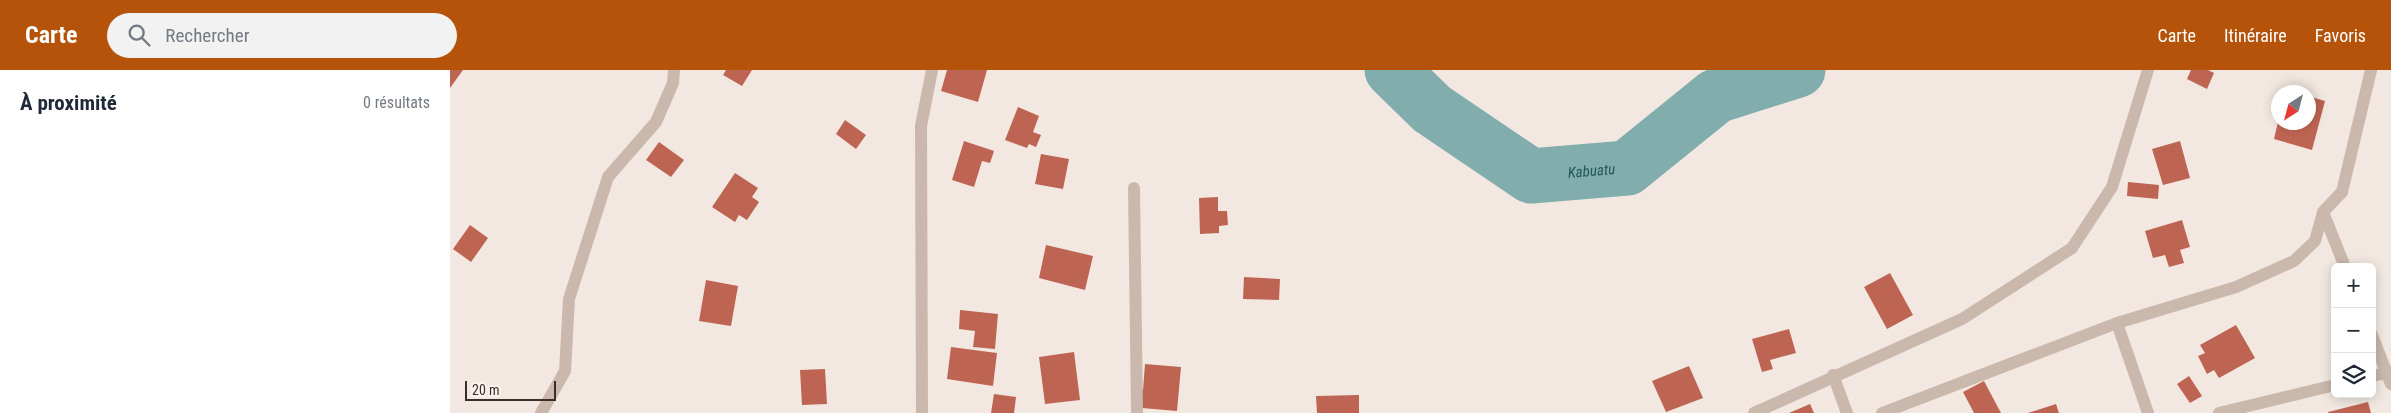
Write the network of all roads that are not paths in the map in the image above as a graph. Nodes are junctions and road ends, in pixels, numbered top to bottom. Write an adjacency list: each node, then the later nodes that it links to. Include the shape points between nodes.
1 (674, 70): 14 (street, via 673,83 656,122 608,177 569,299 565,371)
2 (932, 70): 15 (street, via 921,126)
3 (2148, 70): 10 (street, via 2112,187 2072,248 1962,319)
4 (2371, 70): 6 (street, via 2342,192)
5 (1134, 188): 16 (street)
6 (2323, 212): 7 (street); 8 (street, via 2314,241 2294,261 2236,287)
7 (2343, 263)
8 (2117, 323): 19 (street); 20 (street)
9 (2376, 344): 12 (street)
10 (1833, 375): 17 (street); 18 (street)
11 (2376, 376): 12 (street)
12 (2390, 376)
13 (2331, 386): 21 (street)
14 (541, 413)
15 (922, 413)
16 (1137, 413)
17 (1754, 413)
18 (1847, 413)
19 (1882, 413)
20 (2148, 413)
21 (2219, 413)

